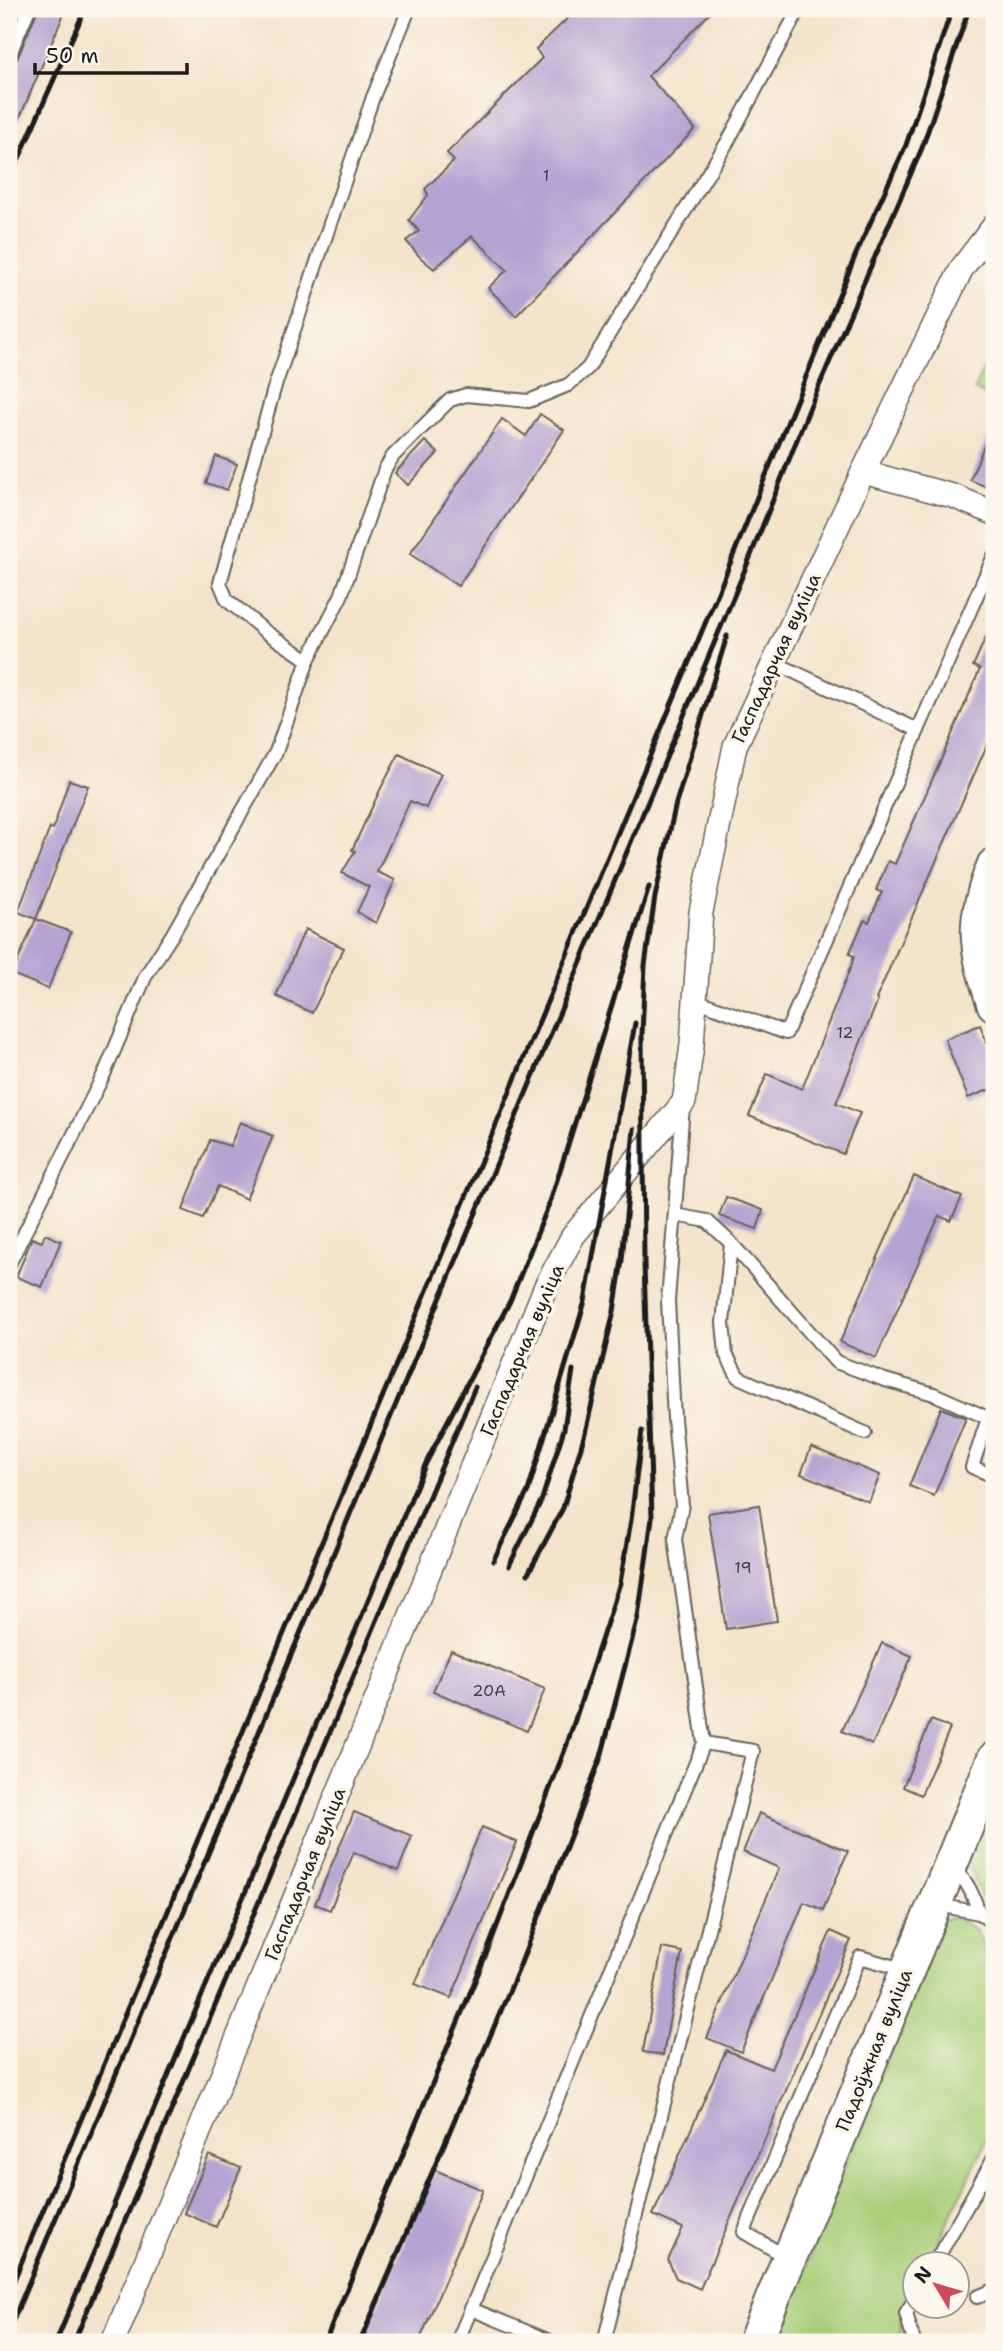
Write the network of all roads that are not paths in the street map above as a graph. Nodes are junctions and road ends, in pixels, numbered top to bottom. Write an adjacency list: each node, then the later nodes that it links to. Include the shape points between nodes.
1 (29, 9): 4 (lane)
2 (409, 9): 9 (lane, via 373,97 274,389 220,583 227,600)
3 (799, 9): 9 (lane, via 728,141 588,368 568,385 529,401 466,395 450,400 393,456 341,596)
4 (9, 56)
5 (994, 226): 6 (street, Гаспадарчая вуліца, via 962,268)
6 (863, 472): 7 (street, via 953,496); 10 (street, Гаспадарчая вуліца)
7 (994, 513)
8 (994, 556): 11 (lane)
9 (308, 660): 19 (lane, via 276,752 146,975 105,1072)
10 (773, 662): 11 (lane); 14 (street, Гаспадарчая вуліца, via 735,746 701,912)
11 (918, 730): 14 (lane, via 786,1033)
12 (994, 865): 13 (main road, via 979,910)
13 (986, 932): 15 (main road, via 984,974)
14 (695, 1000): 16 (street, Гаспадарчая вуліца)
15 (994, 1004)
16 (684, 1102): 17 (lane); 36 (street, Гаспадарчая вуліца, via 573,1236 546,1286)
17 (675, 1215): 18 (lane, via 707,1221); 22 (lane, via 668,1301 682,1505 675,1539)
18 (731, 1244): 20 (lane, via 723,1323 726,1354 738,1377); 21 (lane, via 835,1362 934,1394 988,1418 972,1467)
19 (9, 1264)
20 (865, 1433)
21 (994, 1476)
22 (704, 1743): 34 (lane); 39 (lane, via 753,1751)
23 (994, 1759): 24 (main road, Падоўжная вуліца)
24 (950, 1866): 25 (main road, Падоўжная вуліца); 26 (lane, via 973,1892)
25 (934, 1904): 26 (lane); 28 (main road, Падоўжная вуліца)
26 (979, 1913): 27 (lane)
27 (994, 1924)
28 (907, 1970): 31 (main road, Падоўжная вуліца); 31 (lane, via 860,1957 744,2232)
29 (994, 2158): 30 (lane)
30 (941, 2250)
31 (790, 2259): 40 (main road, Падоўжная вуліца)
32 (994, 2290): 33 (lane)
33 (977, 2297)
34 (471, 2309): 37 (lane); 38 (lane)
35 (908, 2320): 41 (lane)
36 (113, 2342)
37 (457, 2342)
38 (552, 2342)
39 (604, 2342)
40 (755, 2342)
41 (914, 2342)

